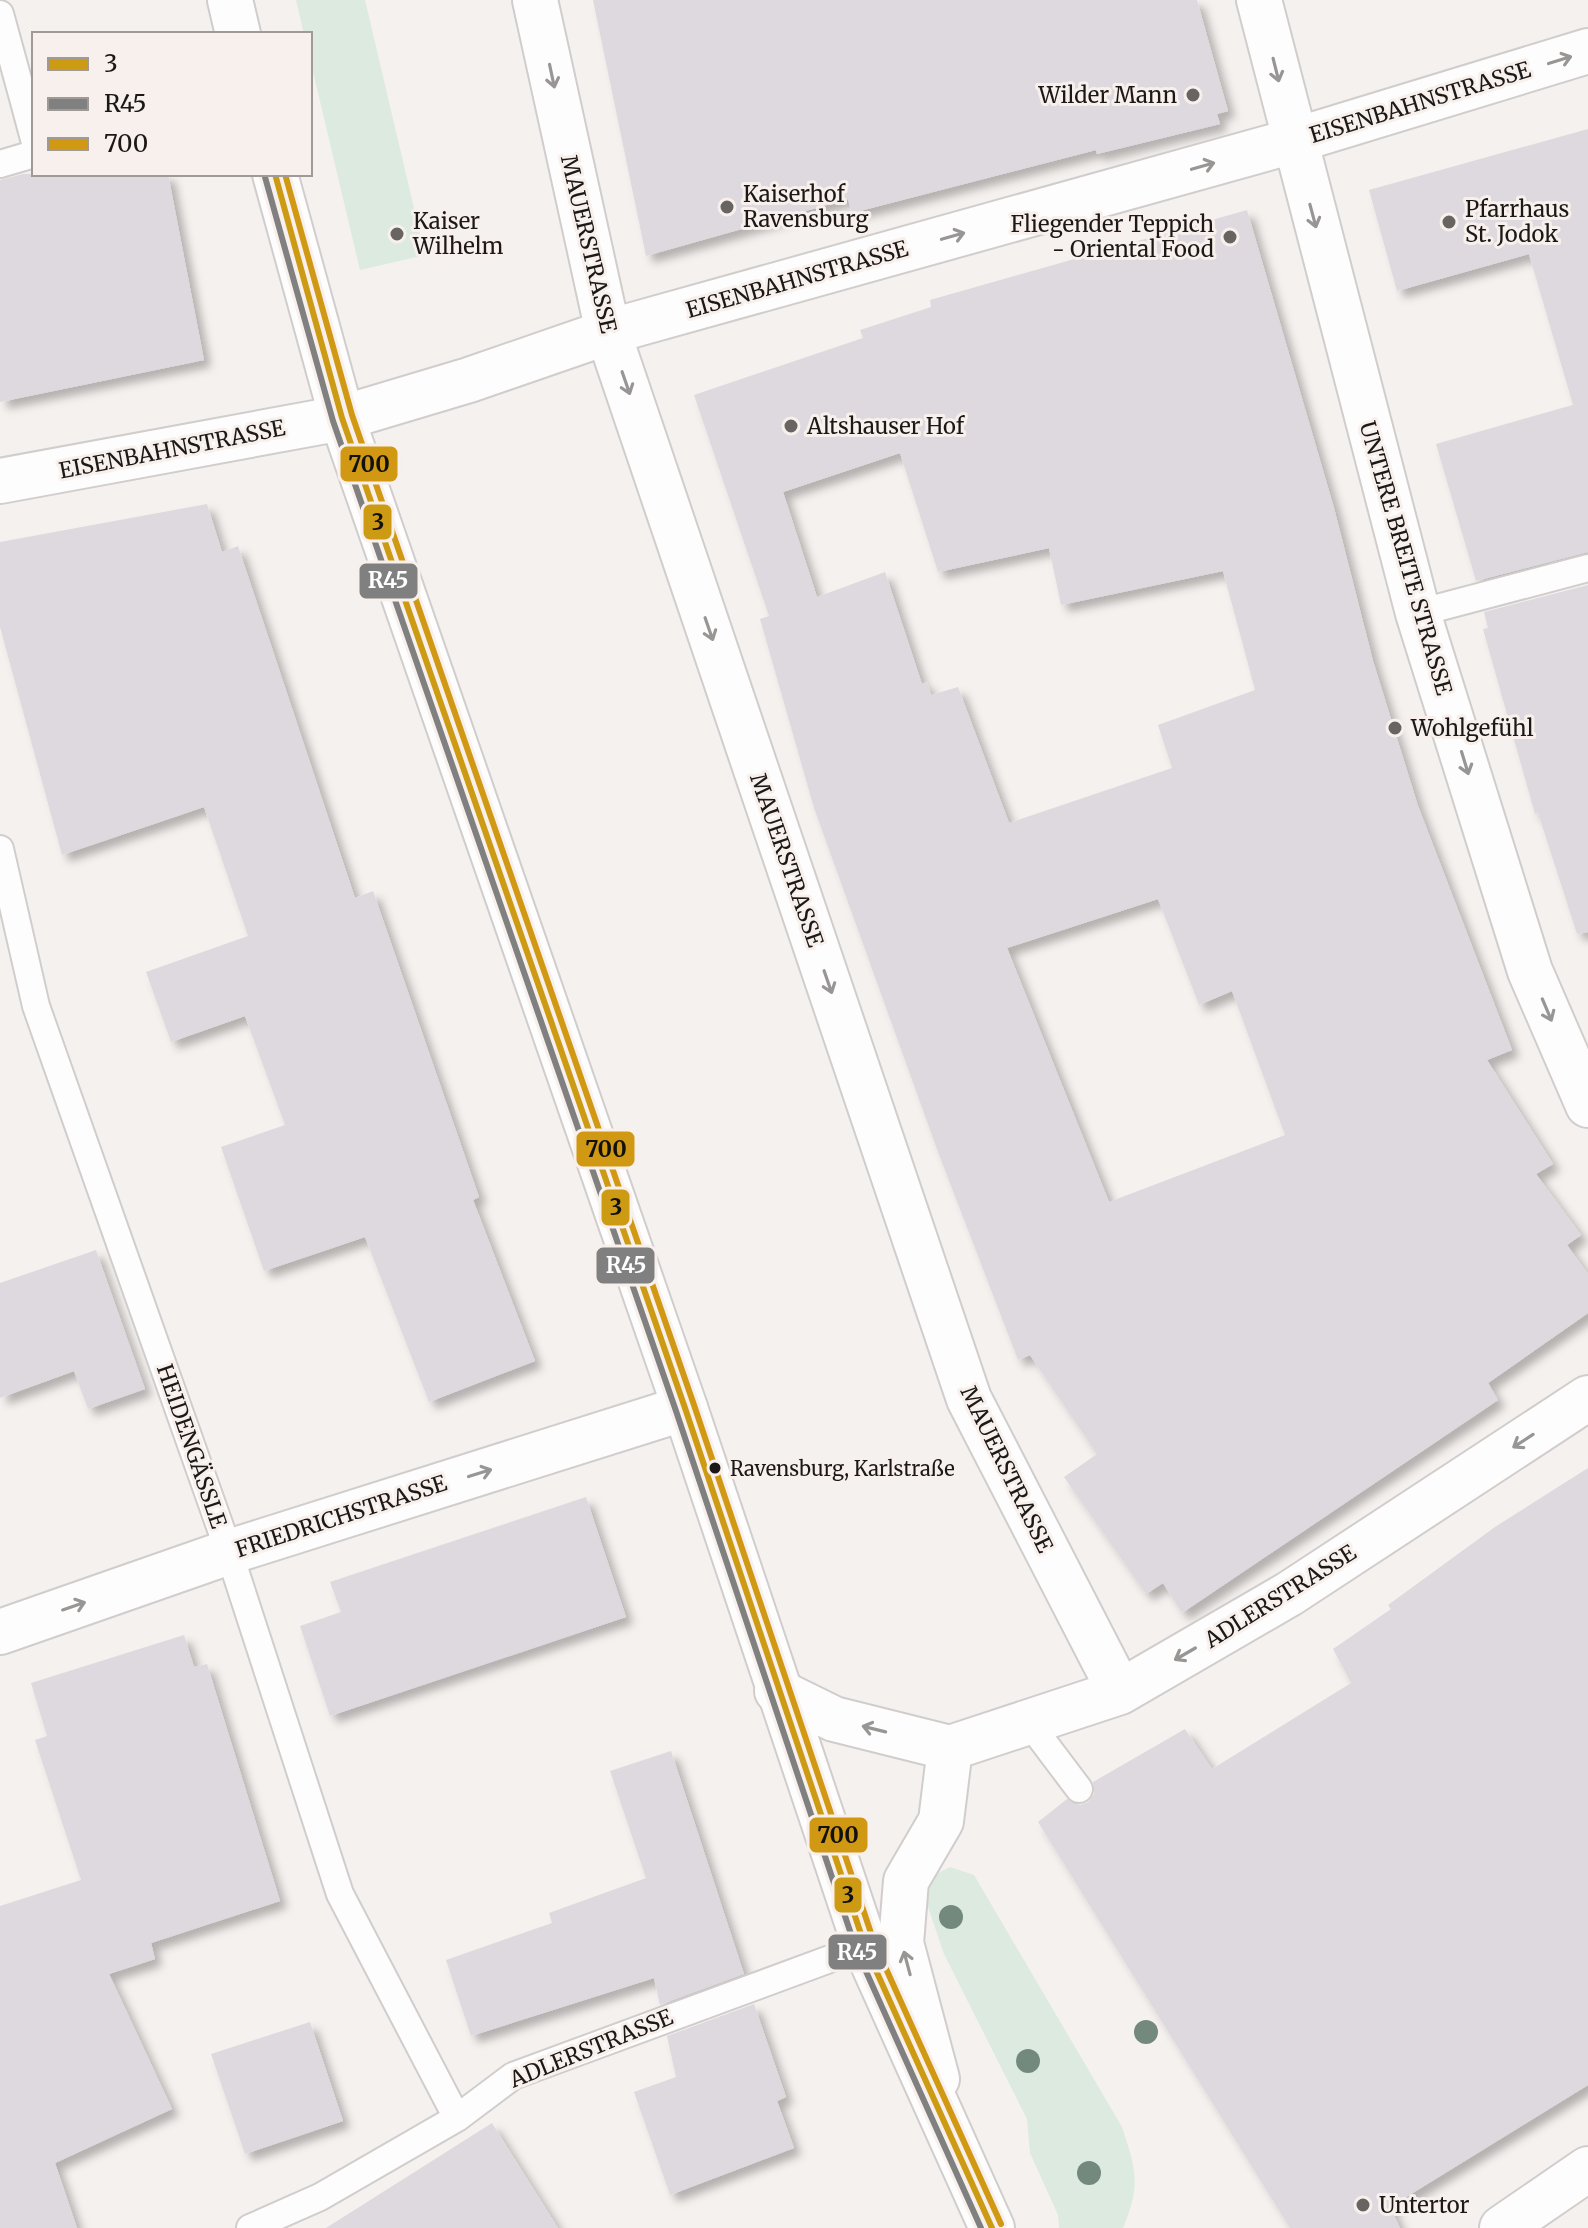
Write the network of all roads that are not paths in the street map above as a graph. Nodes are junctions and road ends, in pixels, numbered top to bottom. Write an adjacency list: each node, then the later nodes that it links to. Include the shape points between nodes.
1 (230, 0): 5 (street)
2 (535, 0): 13 (street, MAUERSTRASSE, one-way to 13)
3 (1259, 0): 9 (street, UNTERE BREITE STRASSE, one-way to 9)
4 (0, 14): 7 (lane)
5 (238, 32)
6 (1588, 51): 9 (street, EISENBAHNSTRASSE, one-way to 6)
7 (28, 97): 8 (lane)
8 (32, 125)
9 (1293, 141): 13 (street, EISENBAHNSTRASSE, one-way to 9); 17 (street, UNTERE BREITE STRASSE, one-way to 17)
10 (32, 155): 11 (lane)
11 (0, 164)
12 (276, 176): 14 (street)
13 (608, 332): 14 (street, EISENBAHNSTRASSE); 25 (street, MAUERSTRASSE, one-way to 25, via 969,1399)
14 (342, 418): 15 (street, EISENBAHNSTRASSE); 21 (street)
15 (0, 481)
16 (1588, 568): 17 (lane)
17 (1418, 613): 19 (street, UNTERE BREITE STRASSE, one-way to 19, via 1530,971)
18 (0, 849): 22 (lane, HEIDENGÄSSLE, via 36,1006)
19 (1588, 1105)
20 (1588, 1398): 25 (street, ADLERSTRASSE, one-way to 25, via 1289,1594)
21 (685, 1408): 22 (street, FRIEDRICHSTRASSE, one-way to 21); 24 (street)
22 (229, 1552): 23 (street, FRIEDRICHSTRASSE, one-way to 22); 30 (lane, HEIDENGÄSSLE, via 340,1894)
23 (0, 1632)
24 (777, 1691): 27 (street, one-way to 24, via 834,1719); 29 (street)
25 (1120, 1692): 26 (street, ADLERSTRASSE)
26 (1030, 1724): 27 (street, ADLERSTRASSE); 28 (lane)
27 (950, 1748): 31 (street, one-way to 27, via 901,1943 906,1881 941,1821)
28 (1079, 1789)
29 (865, 1946): 30 (lane, ADLERSTRASSE, via 513,2076); 31 (street)
30 (457, 2118): 33 (lane, ADLERSTRASSE, via 320,2197)
31 (954, 2147): 34 (street)
32 (1588, 2169): 35 (street)
33 (250, 2228)
34 (992, 2228)
35 (1502, 2228)

